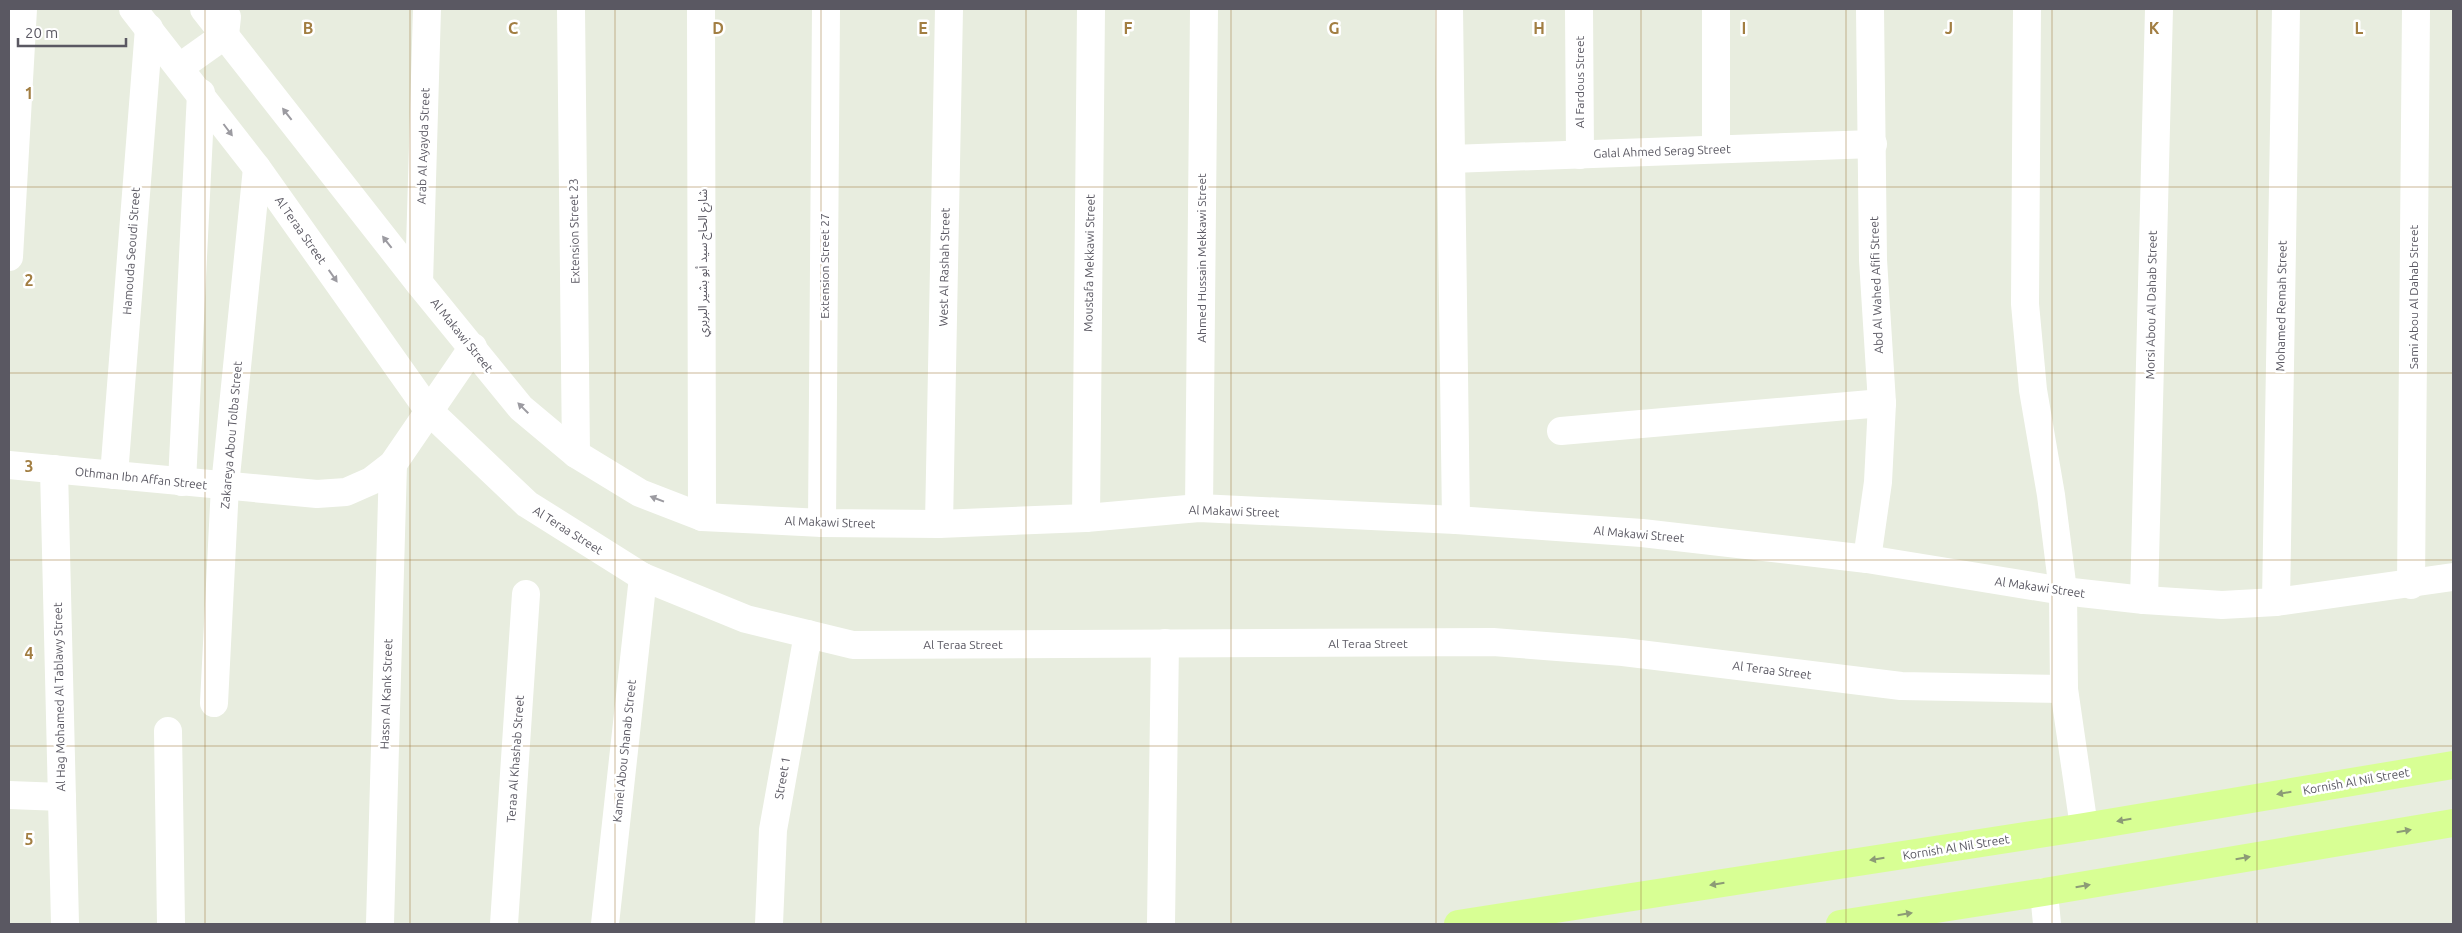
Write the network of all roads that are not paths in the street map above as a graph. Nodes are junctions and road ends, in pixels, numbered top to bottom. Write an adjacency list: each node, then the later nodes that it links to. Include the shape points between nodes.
1 (23, 9): 28 (street)
2 (204, 9): 20 (street, Al Makawi Street)
3 (228, 9): 20 (street)
4 (427, 9): 29 (street, Arab Al Ayayda Street)
5 (572, 9): 34 (street, Extension Street 23)
6 (702, 9): 42 (street, شارع الحاج سيد أبو بشير البربري)
7 (826, 9): 45 (street, Extension Street 27)
8 (949, 9): 46 (street, West Al Rashah Street)
9 (1091, 9): 43 (street, Moustafa Mekkawi Street)
10 (1204, 9): 41 (street, Ahmed Hussain Mekkawi Street)
11 (1449, 9): 26 (street)
12 (1579, 9): 25 (street, Al Fardous Street)
13 (1716, 9): 24 (street)
14 (1870, 9): 23 (street, Abd Al Wahed Afifi Street)
15 (2027, 9): 51 (street, via 2025,304 2033,390)
16 (2159, 9): 53 (street, Morsi Abou Al Dahab Street)
17 (2286, 9): 54 (street, Mohamed Remah Street)
18 (2416, 9): 50 (street, Sami Abou Al Dahab Street)
19 (141, 18): 21 (street, Al Teraa Street); 38 (street, Hamouda Seoudi Street)
20 (225, 35): 21 (street); 29 (street, Al Makawi Street, one-way to 20)
21 (180, 68): 22 (street, Al Teraa Street)
22 (201, 93): 27 (street, Al Teraa Street, one-way to 27); 39 (street)
23 (1873, 144): 24 (street, Galal Ahmed Serag Street); 31 (street, Abd Al Wahed Afifi Street, via 1873,260)
24 (1716, 149): 25 (street, Galal Ahmed Serag Street)
25 (1580, 155): 26 (street, Galal Ahmed Serag Street)
26 (1451, 159): 44 (street)
27 (257, 168): 32 (street, Al Teraa Street, one-way to 32); 40 (street, Zakareya Abou Tolba Street)
28 (9, 257)
29 (419, 283): 30 (street, Al Makawi Street)
30 (472, 347): 32 (street, Othman Ibn Affan Street); 34 (street, Al Makawi Street, one-way to 30, via 522,408)
31 (1882, 403): 33 (street); 47 (street, Abd Al Wahed Afifi Street, via 1878,482)
32 (428, 411): 35 (street, Othman Ibn Affan Street); 48 (street, Al Teraa Street, via 527,504)
33 (1561, 431)
34 (576, 454): 42 (street, Al Makawi Street, one-way to 34, via 640,493)
35 (392, 464): 40 (street, Othman Ibn Affan Street, via 371,481 346,492 317,494); 68 (street, Hassn Al Kank Street)
36 (9, 465): 37 (street, Othman Ibn Affan Street)
37 (54, 469): 38 (street, Othman Ibn Affan Street); 62 (street, Al Hag Mohamed Al Tablawy Street)
38 (114, 475): 39 (street, Othman Ibn Affan Street)
39 (182, 482): 40 (street, Othman Ibn Affan Street)
40 (225, 486): 58 (street, Zakareya Abou Tolba Street)
41 (1199, 508): 43 (street, Al Makawi Street); 44 (street, Al Makawi Street)
42 (702, 517): 45 (street, Al Makawi Street)
43 (1086, 518): 46 (street, Al Makawi Street)
44 (1456, 520): 47 (street, Al Makawi Street, via 1642,533)
45 (822, 523): 46 (street, Al Makawi Street)
46 (939, 524)
47 (1868, 560): 51 (street, Al Makawi Street)
48 (643, 577): 55 (street, Al Teraa Street, via 746,619); 70 (street, Kamel Abou Shanab Street)
49 (2453, 577): 50 (street, Al Makawi Street)
50 (2411, 585): 54 (street, Al Makawi Street)
51 (2063, 591): 53 (street, Al Makawi Street); 57 (street)
52 (526, 594): 69 (street, Teraa Al Khashab Street)
53 (2144, 600): 54 (street, Al Makawi Street, via 2222,604)
54 (2276, 602)
55 (808, 634): 56 (street, Al Teraa Street, via 852,645); 71 (street, Street 1, via 773,830)
56 (1165, 643): 57 (street, Al Teraa Street, via 1493,642 1623,652 1901,686); 72 (street)
57 (2064, 689): 64 (street)
58 (214, 703)
59 (168, 731): 67 (street)
60 (2453, 765): 64 (highway, Kornish Al Nil Street, one-way to 64)
61 (9, 795): 62 (street)
62 (62, 797): 66 (street, Al Hag Mohamed Al Tablawy Street)
63 (2453, 822): 65 (highway, one-way to 63)
64 (2084, 827): 73 (highway, Kornish Al Nil Street, one-way to 73)
65 (2044, 892): 74 (highway, one-way to 65); 75 (street)
66 (65, 924)
67 (171, 924)
68 (380, 924)
69 (504, 924)
70 (604, 924)
71 (769, 924)
72 (1161, 924)
73 (1458, 924)
74 (1840, 924)
75 (2047, 924)

